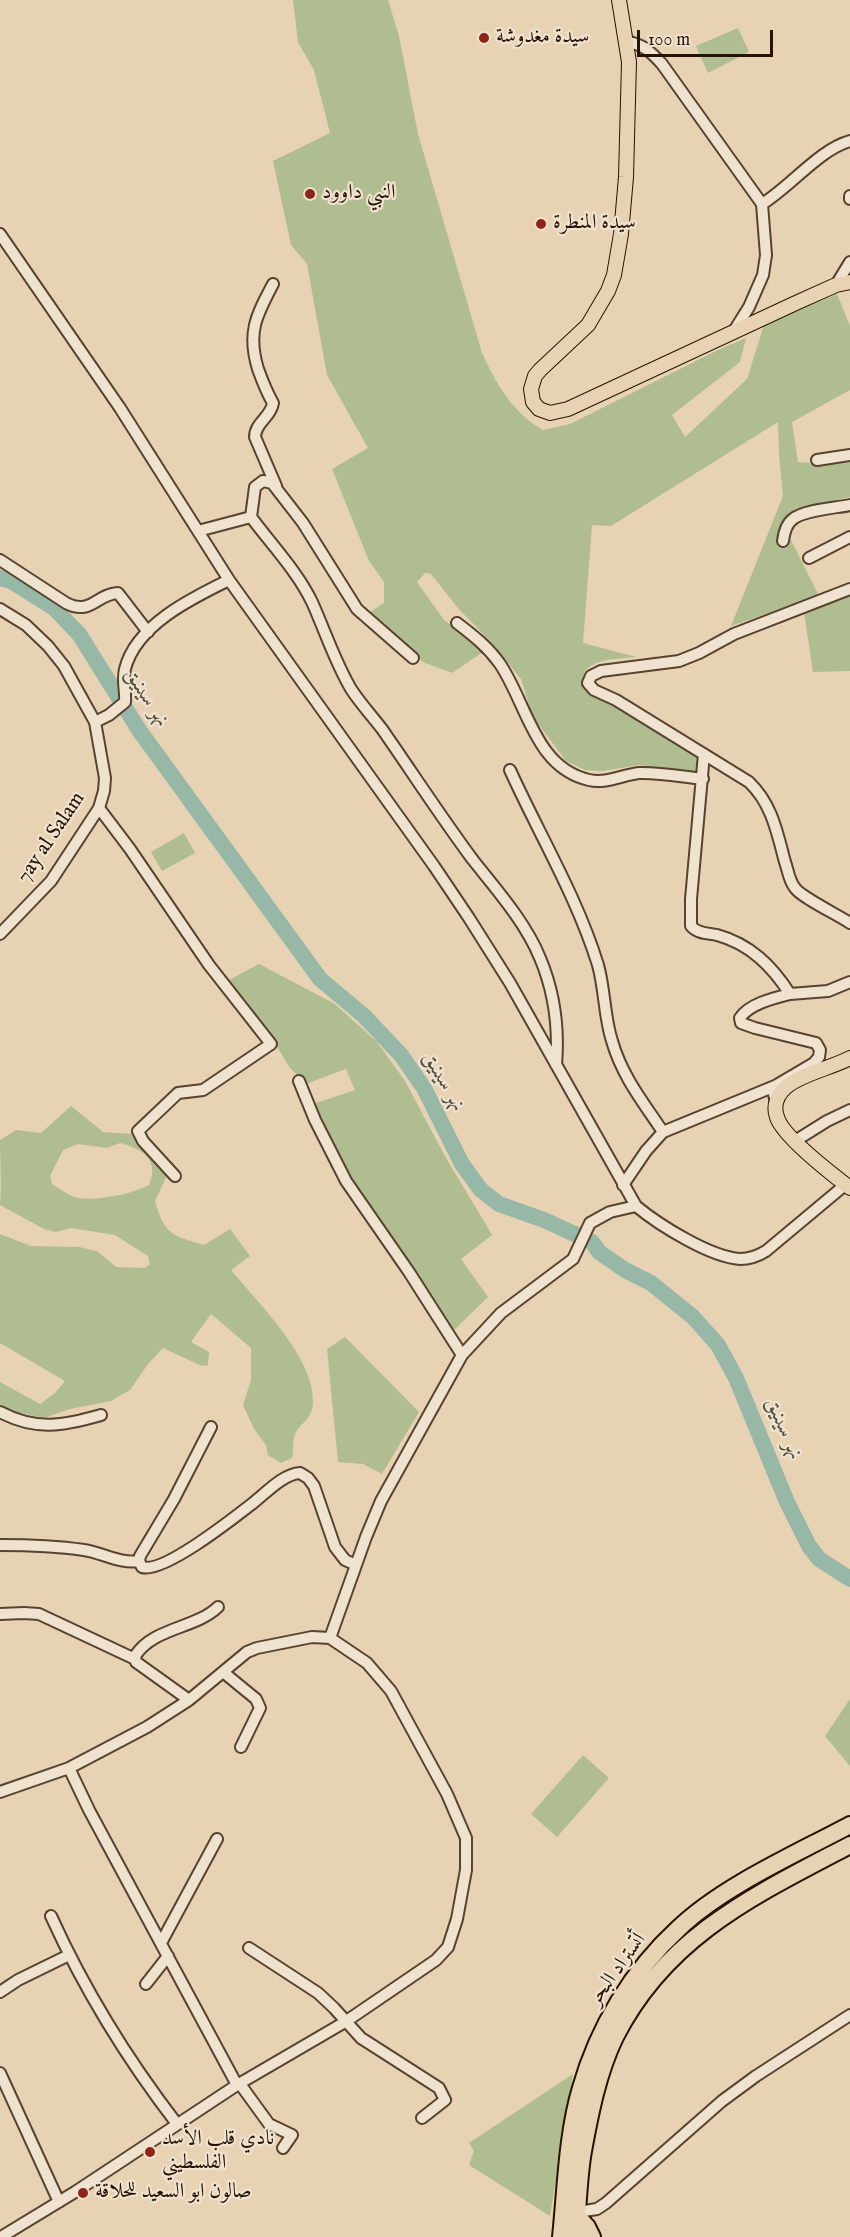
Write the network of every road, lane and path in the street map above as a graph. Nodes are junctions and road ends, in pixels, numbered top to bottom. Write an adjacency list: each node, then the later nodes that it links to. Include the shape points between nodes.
1 (619, 0): 2 (main road)
2 (627, 42): 4 (street, via 648,49 662,64); 9 (main road, via 626,177 614,275 588,325 535,376 533,402 550,413 568,409)
3 (850, 141): 4 (street, via 828,153)
4 (762, 204): 9 (street, via 766,255 763,275)
5 (0, 234): 15 (street, via 120,408)
6 (850, 262): 7 (street)
7 (843, 283): 9 (main road)
8 (273, 284): 12 (street, via 256,318 252,343 273,403 271,412 256,428 255,437)
9 (734, 331)
10 (850, 454): 11 (street)
11 (818, 460)
12 (276, 487): 14 (street, via 263,481 255,487); 25 (street, via 357,609)
13 (850, 505): 17 (street, via 793,519)
14 (251, 517): 15 (street); 36 (street, via 311,601 352,691 535,947 544,968 558,1033)
15 (198, 531): 20 (street)
16 (850, 537): 18 (street)
17 (783, 541)
18 (808, 558)
19 (0, 560): 24 (street, via 72,606 82,608 118,593)
20 (229, 580): 24 (street, via 174,610); 36 (street, via 434,866 510,983)
21 (850, 590): 27 (street, via 734,634 685,659 612,669 595,673 589,679 594,690)
22 (0, 609): 26 (street, 7ay al Salam, via 26,625 48,646 64,666)
23 (457, 623): 29 (street, via 489,649 520,698 536,736 563,770 595,781 646,773)
24 (148, 632): 26 (street, via 126,666 125,702)
25 (413, 657)
26 (95, 722): 30 (street, 7ay al Salam, via 105,778)
27 (704, 754): 29 (street); 31 (street, via 749,782 764,797 795,889)
28 (510, 770): 41 (street, via 563,877 598,966 616,1055 630,1085)
29 (703, 779): 34 (street, via 690,899 691,926 697,932 717,935 748,949 778,975)
30 (99, 808): 32 (street, 7ay al Salam, via 51,881); 43 (street, via 271,1044 203,1090 178,1093 138,1131)
31 (850, 923)
32 (0, 934)
33 (850, 982): 34 (street, via 828,991)
34 (790, 994): 38 (street, via 760,1004 739,1020 819,1047 817,1060)
35 (850, 1058): 39 (main road, via 786,1087)
36 (556, 1065): 44 (street)
37 (299, 1081): 47 (street, via 346,1181)
38 (775, 1086): 39 (street); 41 (street)
39 (776, 1103): 42 (main road, via 778,1120)
40 (850, 1110): 42 (street)
41 (663, 1132): 44 (street)
42 (795, 1141): 45 (main road)
43 (175, 1176)
44 (623, 1185): 46 (street)
45 (848, 1187): 46 (street, via 766,1251 742,1259 693,1242 657,1223)
46 (636, 1206): 47 (street, via 599,1216 586,1228 573,1259 501,1313)
47 (462, 1355): 53 (street, via 381,1501)
48 (0, 1412): 49 (street, via 17,1421 46,1426)
49 (101, 1415)
50 (211, 1426): 52 (street)
51 (0, 1545): 52 (street, via 55,1547)
52 (139, 1561): 53 (street, via 142,1567 151,1568 177,1556 282,1480 300,1473 315,1486 334,1547 340,1556)
53 (356, 1565): 56 (street)
54 (218, 1607): 57 (street, via 200,1620 160,1635 140,1650)
55 (0, 1614): 57 (street, via 39,1614)
56 (330, 1638): 58 (street, via 312,1637 257,1648); 74 (street, via 367,1663 391,1691 447,1794 467,1848 465,1884 448,1947 436,1960)
57 (135, 1659): 59 (street)
58 (223, 1672): 59 (street); 60 (street, via 260,1704)
59 (189, 1700): 61 (street)
60 (241, 1747)
61 (69, 1768): 62 (street); 67 (street)
62 (0, 1792)
63 (850, 1825): 83 (highway, أتستراد البحر, via 717,1899 680,1927 624,1992 599,2036 580,2090)
64 (218, 1839): 67 (street)
65 (850, 1845): 81 (highway, أتستراد البحر, via 718,1919 682,1948 634,2003 600,2078 582,2154)
66 (51, 1916): 69 (street)
67 (161, 1943): 70 (street)
68 (249, 1948): 74 (street, via 318,1993)
69 (69, 1955): 72 (street); 78 (street, via 108,2026)
70 (168, 1956): 71 (street); 76 (street)
71 (146, 1984)
72 (0, 1992)
73 (850, 2015): 81 (street, via 722,2102 597,2210)
74 (345, 2022): 76 (street); 77 (street, via 378,2051 439,2088 445,2100)
75 (0, 2073): 80 (street)
76 (238, 2085): 78 (street); 79 (street, via 269,2124 292,2135)
77 (422, 2118)
78 (177, 2124): 80 (street)
79 (283, 2148)
80 (58, 2202): 82 (street)
81 (577, 2214): 84 (highway, أتستراد البحر); 85 (highway)
82 (1, 2237)
83 (561, 2237)
84 (575, 2237)
85 (592, 2237)

